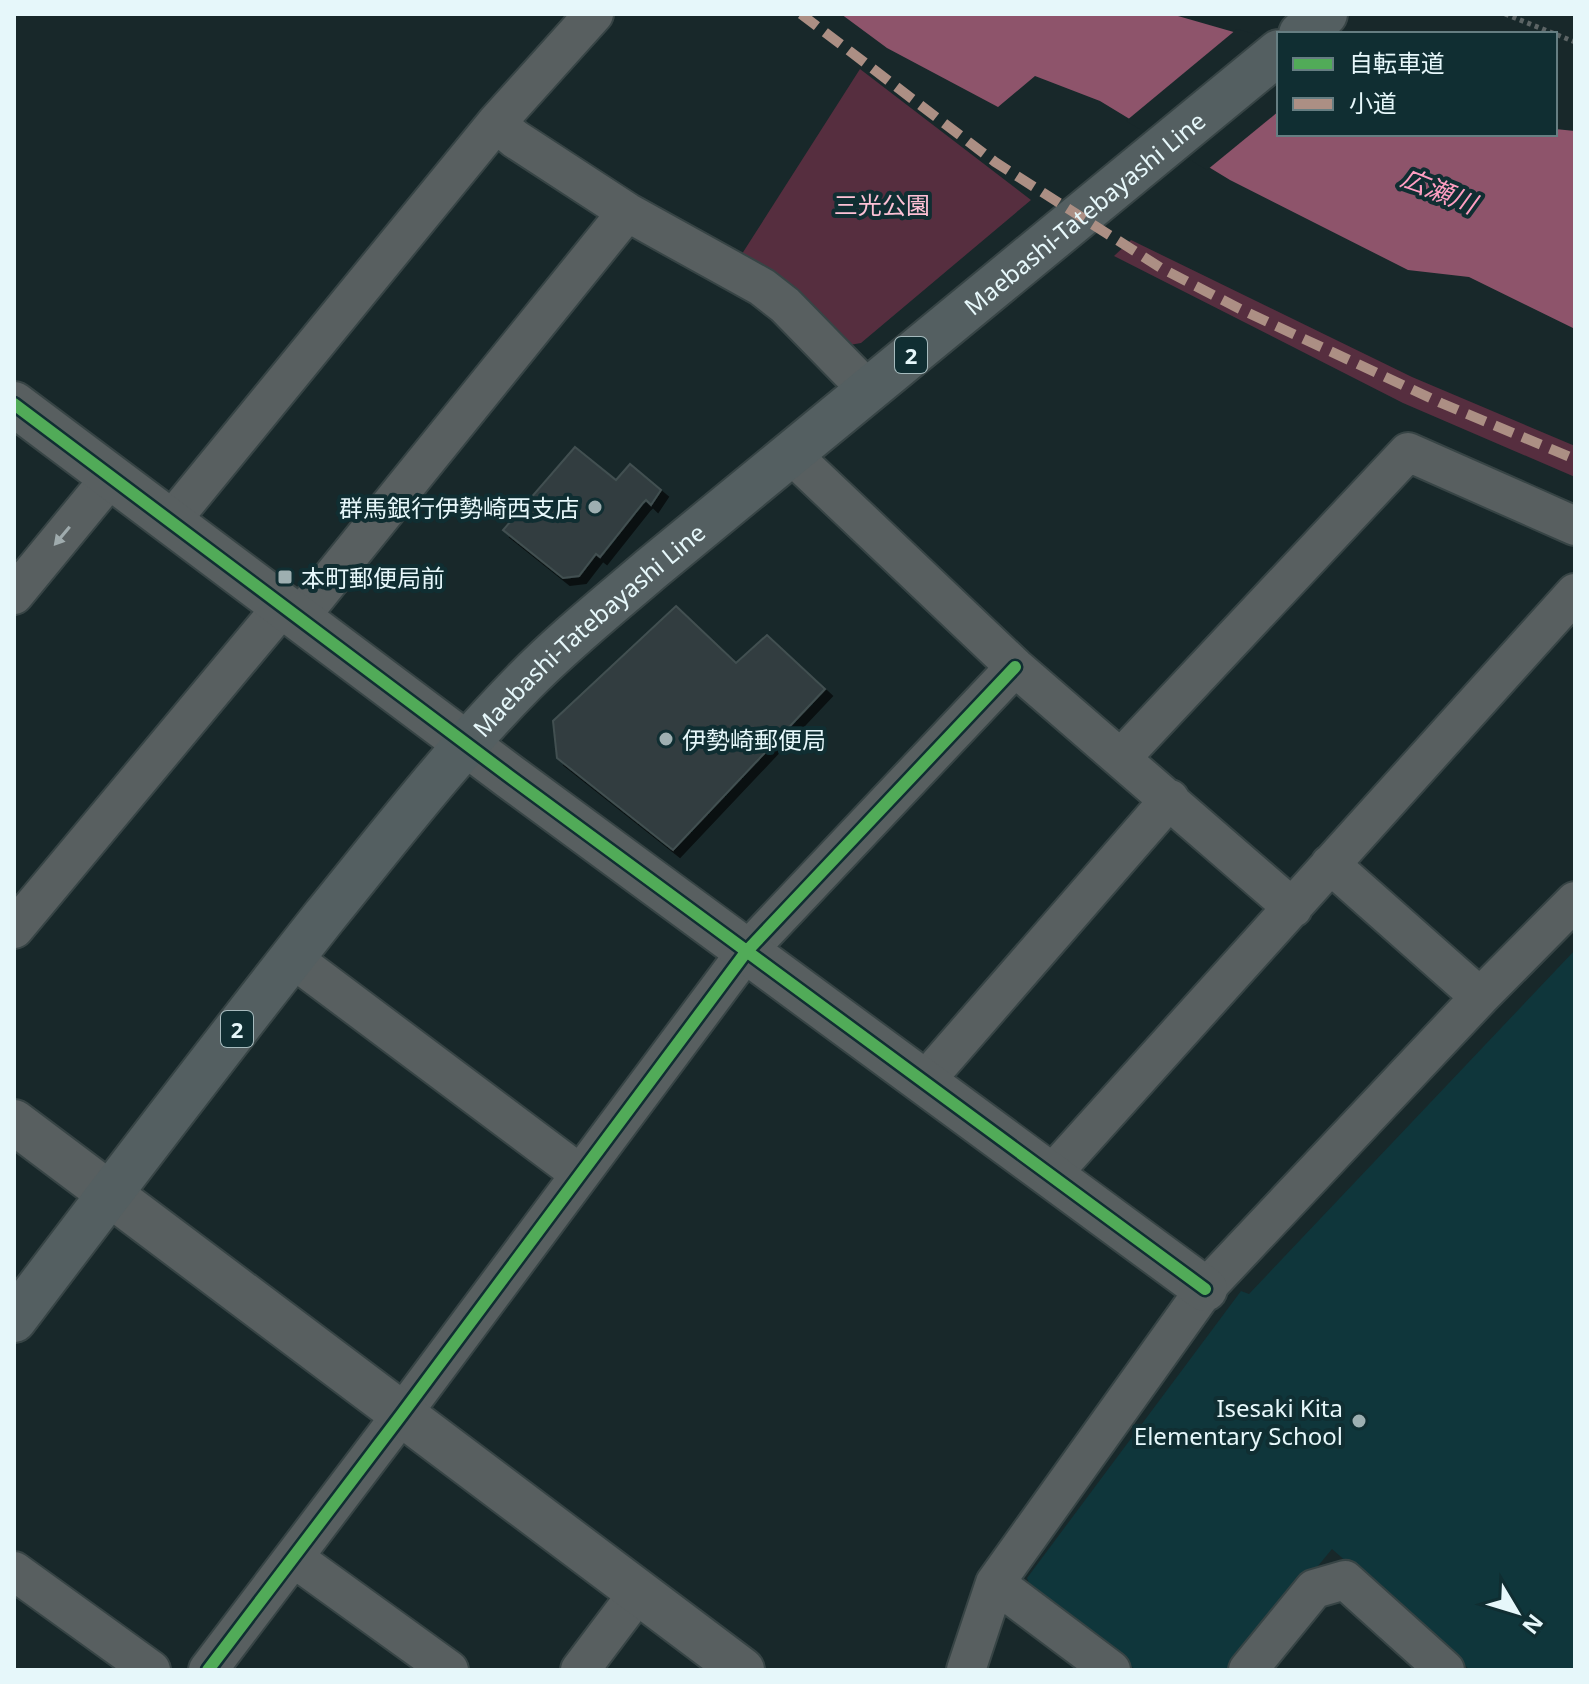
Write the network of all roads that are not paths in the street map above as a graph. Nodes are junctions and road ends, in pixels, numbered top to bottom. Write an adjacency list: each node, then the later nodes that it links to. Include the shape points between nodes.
1 (594, 14): 5 (street)
2 (1325, 14): 3 (main road)
3 (1303, 32)
4 (1277, 54): 7 (main road, Maebashi-Tatebayashi Line / 2)
5 (496, 123): 6 (street); 11 (street)
6 (627, 212): 7 (street, via 762,287); 15 (street)
7 (868, 390): 9 (main road, Maebashi-Tatebayashi Line / 2)
8 (14, 404): 10 (street)
9 (792, 455): 16 (street); 17 (main road, Maebashi-Tatebayashi Line / 2, via 579,630)
10 (111, 477): 11 (street); 14 (street, one-way to 14)
11 (170, 522): 15 (street)
12 (1575, 526): 18 (street, via 1408,452)
13 (1575, 593): 20 (street)
14 (14, 595)
15 (291, 612): 17 (street); 23 (street)
16 (1015, 667): 18 (street); 24 (street)
17 (465, 744): 24 (street); 25 (main road, Maebashi-Tatebayashi Line / 2)
18 (1122, 757): 19 (street)
19 (1170, 799): 22 (street); 27 (street)
20 (1330, 864): 22 (street); 26 (street)
21 (1575, 901): 26 (street)
22 (1293, 908): 30 (street)
23 (14, 929)
24 (746, 952): 27 (street); 29 (street)
25 (292, 958): 29 (street); 31 (main road, Maebashi-Tatebayashi Line / 2)
26 (1480, 997): 32 (street)
27 (924, 1082): 30 (street)
28 (14, 1122): 31 (street)
29 (580, 1174): 34 (street)
30 (1051, 1175): 32 (street)
31 (109, 1194): 33 (main road, Maebashi-Tatebayashi Line / 2); 34 (street)
32 (1205, 1289): 37 (street)
33 (14, 1320)
34 (402, 1414): 35 (street); 38 (street)
35 (294, 1558): 40 (street); 41 (street)
36 (14, 1571): 39 (street)
37 (995, 1583): 44 (street); 45 (street)
38 (638, 1593): 42 (street); 43 (street)
39 (151, 1670)
40 (208, 1670)
41 (449, 1670)
42 (580, 1670)
43 (742, 1670)
44 (966, 1670)
45 (1111, 1670)
46 (1248, 1670): 47 (street, via 1314,1589 1345,1580)
47 (1445, 1670)

